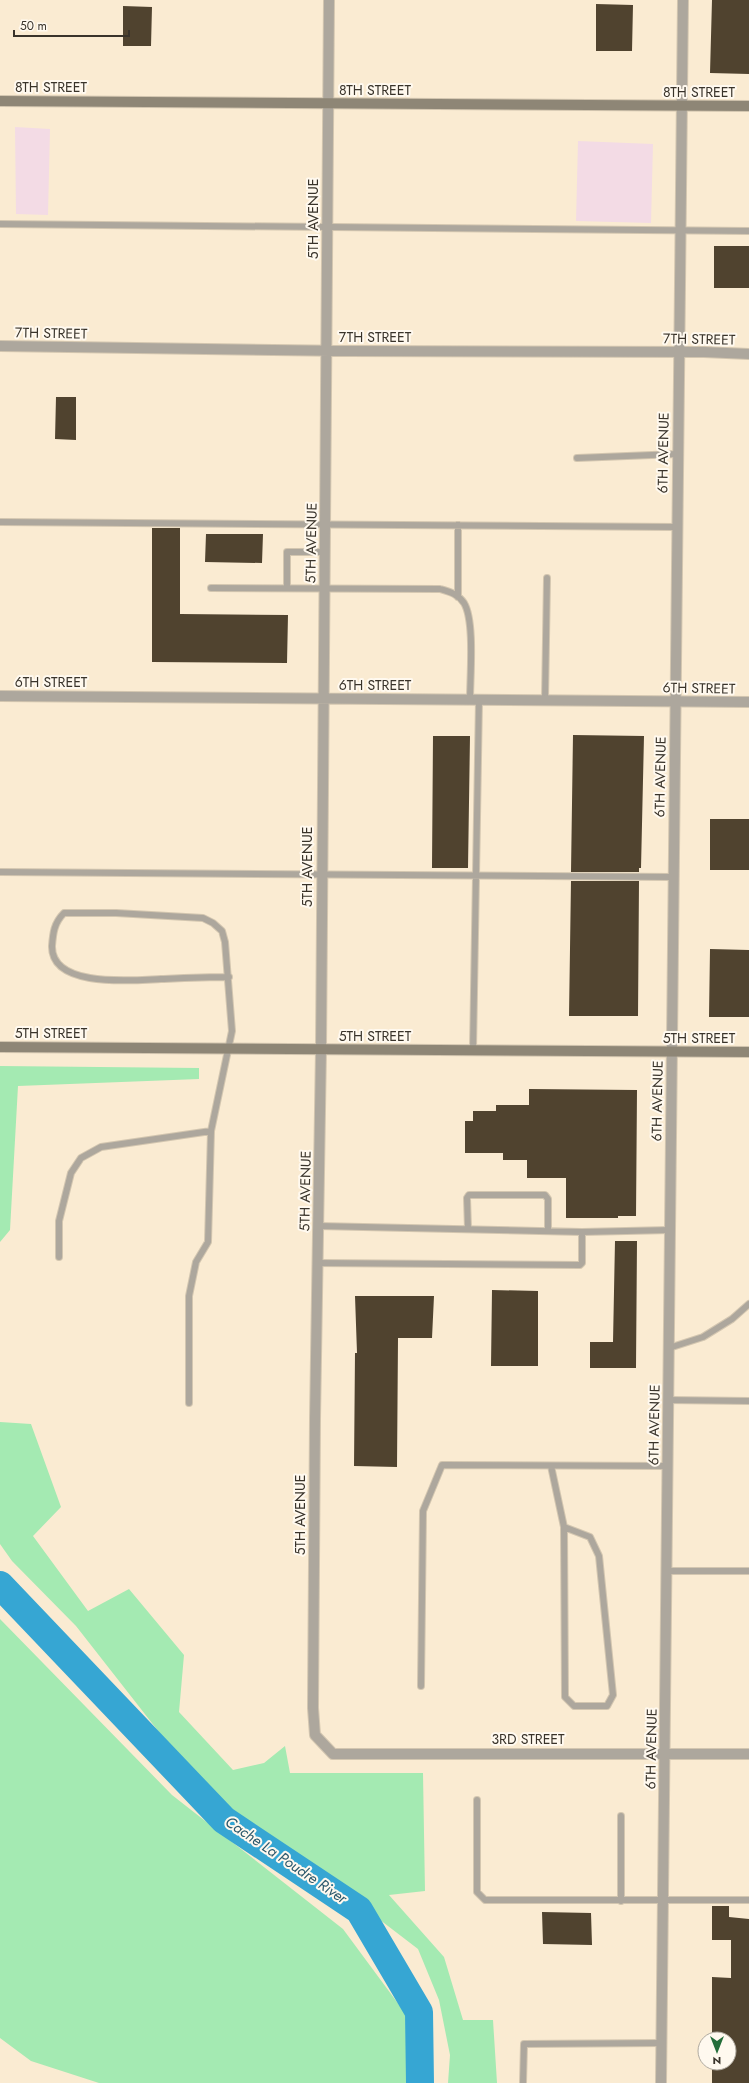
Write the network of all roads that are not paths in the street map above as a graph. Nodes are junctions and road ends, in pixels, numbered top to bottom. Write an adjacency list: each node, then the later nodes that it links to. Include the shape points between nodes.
1 (329, 0): 4 (street, 5TH AVENUE)
2 (683, 0): 5 (street, 6TH AVENUE)
3 (0, 101): 4 (main road, 8TH STREET)
4 (328, 104): 5 (main road, 8TH STREET); 8 (street, 5TH AVENUE)
5 (683, 106): 6 (main road, 8TH STREET); 9 (street, 6TH AVENUE)
6 (749, 106)
7 (0, 224): 8 (lane)
8 (327, 227): 9 (lane); 12 (street, 5TH AVENUE)
9 (681, 231): 10 (lane); 13 (street, 6TH AVENUE)
10 (749, 231)
11 (0, 346): 12 (street, 7TH STREET)
12 (327, 350): 13 (street, 7TH STREET); 18 (street, 5TH AVENUE)
13 (679, 353): 14 (street, 7TH STREET); 15 (street, 6TH AVENUE)
14 (749, 354)
15 (677, 454): 16 (lane); 20 (street, 6TH AVENUE)
16 (577, 458)
17 (0, 522): 18 (lane)
18 (325, 524): 19 (lane); 21 (street, 5TH AVENUE)
19 (458, 526): 20 (lane); 26 (lane)
20 (676, 527): 31 (street, 6TH AVENUE)
21 (324, 552): 24 (lane, via 287,552); 25 (street, 5TH AVENUE)
22 (547, 578): 30 (lane)
23 (211, 588): 24 (lane)
24 (287, 588): 25 (lane)
25 (324, 589): 26 (lane, via 440,589 454,593); 28 (street, 5TH AVENUE)
26 (458, 597): 29 (lane, via 464,603 467,613)
27 (0, 696): 28 (street, 6TH STREET)
28 (323, 698): 29 (street, 6TH STREET); 34 (street, 5TH AVENUE)
29 (475, 700): 30 (street, 6TH STREET); 35 (lane)
30 (545, 700): 31 (street, 6TH STREET)
31 (675, 702): 32 (street, 6TH STREET); 36 (street, 6TH AVENUE)
32 (749, 702)
33 (0, 872): 34 (lane)
34 (321, 876): 35 (lane); 40 (street, 5TH AVENUE)
35 (476, 876): 36 (lane); 41 (lane)
36 (673, 877): 42 (street, 6TH AVENUE)
37 (229, 977): 37 (lane, via 222,931 203,918 64,913 53,930 52,952 60,967 75,974 104,980); 39 (lane, via 232,1031)
38 (0, 1047): 39 (main road, 5TH STREET)
39 (227, 1048): 40 (main road, 5TH STREET); 44 (lane)
40 (321, 1049): 41 (main road, 5TH STREET); 45 (street, 5TH AVENUE)
41 (473, 1050): 42 (main road, 5TH STREET)
42 (672, 1052): 43 (main road, 5TH STREET); 47 (street, 6TH AVENUE)
43 (749, 1052)
44 (212, 1131): 50 (lane, via 101,1147 81,1158 71,1173 59,1221); 56 (lane, via 208,1242 196,1262 189,1296)
45 (318, 1226): 46 (lane); 51 (street, 5TH AVENUE)
46 (468, 1229): 48 (lane); 48 (lane, via 469,1195 545,1196 548,1198)
47 (670, 1230): 49 (lane); 53 (street, 6TH AVENUE)
48 (548, 1231): 49 (lane)
49 (582, 1232): 51 (lane, via 580,1266)
50 (59, 1257)
51 (317, 1263): 63 (street, 5TH AVENUE, via 313,1661)
52 (749, 1304): 53 (lane, via 732,1319 703,1337)
53 (669, 1348): 54 (street, 6TH AVENUE)
54 (668, 1400): 55 (lane); 58 (street, 6TH AVENUE)
55 (749, 1401)
56 (189, 1403)
57 (551, 1466): 58 (lane); 59 (lane); 62 (lane, via 442,1465 423,1511)
58 (667, 1466): 60 (street, 6TH AVENUE)
59 (564, 1527): 59 (lane, via 590,1537 599,1556 613,1695 607,1706 574,1706 566,1697)
60 (666, 1571): 61 (lane); 64 (street, 6TH AVENUE)
61 (749, 1571)
62 (421, 1686)
63 (315, 1735): 64 (street, 3RD STREET, via 333,1754)
64 (665, 1753): 65 (street, 3RD STREET); 70 (street, 6TH AVENUE)
65 (749, 1754)
66 (477, 1800): 69 (lane, via 477,1892 485,1900)
67 (621, 1816): 69 (lane)
68 (749, 1900): 70 (lane)
69 (620, 1901): 70 (lane)
70 (663, 1901): 71 (street, 6TH AVENUE)
71 (662, 2044): 72 (lane, via 524,2044); 73 (street, 6TH AVENUE)
72 (523, 2083)
73 (661, 2083)

